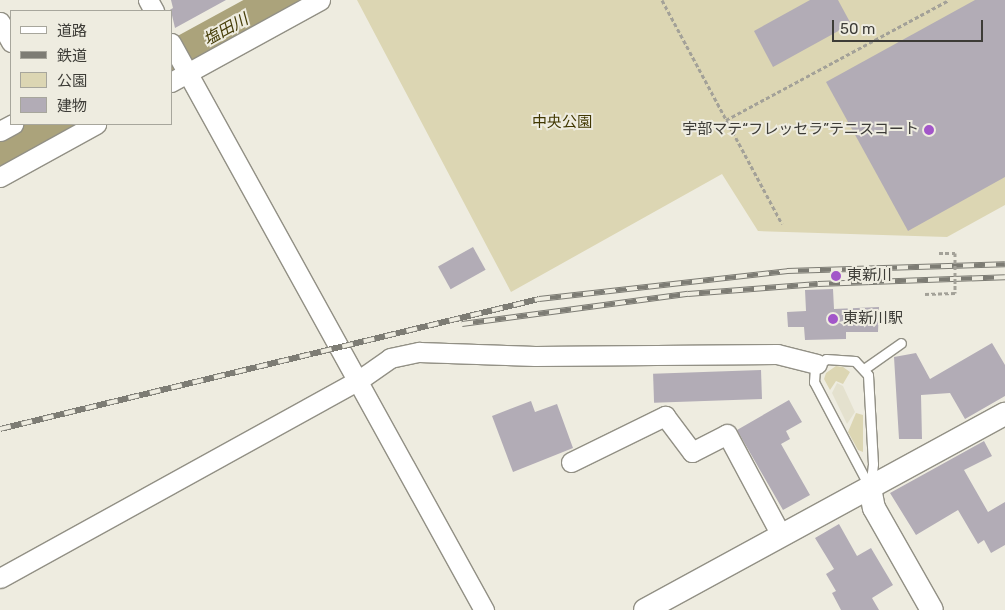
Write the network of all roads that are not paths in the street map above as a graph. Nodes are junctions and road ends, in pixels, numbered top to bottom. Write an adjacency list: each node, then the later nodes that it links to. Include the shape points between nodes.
1 (320, 0): 5 (street)
2 (0, 22): 3 (street)
3 (10, 40)
4 (172, 45): 5 (street)
5 (185, 69): 6 (street); 14 (street, via 324,323)
6 (172, 81)
7 (11, 125): 9 (street)
8 (94, 125): 10 (street)
9 (0, 131)
10 (0, 177)
11 (901, 344): 13 (lane)
12 (817, 364): 13 (lane, via 826,359 848,359); 14 (street, via 777,354 535,356 420,352 390,358); 17 (lane, via 814,382)
13 (864, 369): 17 (lane, via 869,384 873,464)
14 (359, 380): 19 (street); 20 (street)
15 (1005, 414): 17 (street)
16 (572, 462): 18 (street, via 665,416 692,452 727,434)
17 (870, 488): 18 (street); 22 (street, via 874,508)
18 (781, 535): 21 (street)
19 (0, 578)
20 (484, 610)
21 (645, 610)
22 (932, 610)

